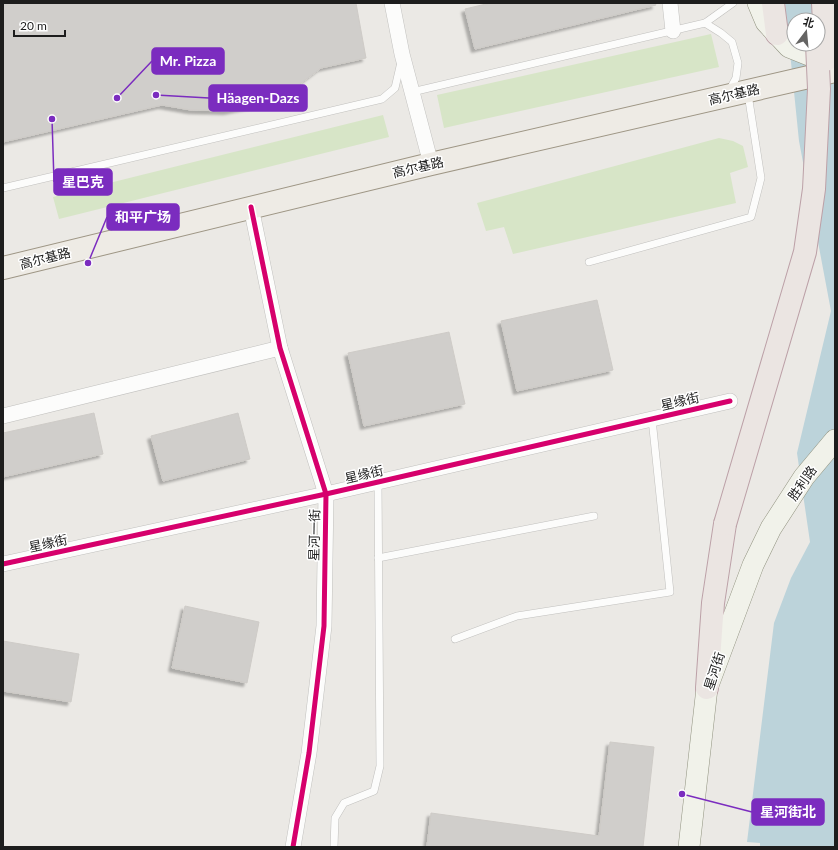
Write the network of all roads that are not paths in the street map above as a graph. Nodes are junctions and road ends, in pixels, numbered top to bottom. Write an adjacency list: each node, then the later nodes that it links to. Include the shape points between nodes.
1 (392, 3): 11 (street)
2 (670, 3): 8 (street)
3 (732, 3): 7 (lane)
4 (758, 3): 9 (main road, via 766,22)
5 (773, 3): 9 (highway)
6 (823, 3): 19 (highway, bridge, via 828,117)
7 (705, 23): 8 (lane); 16 (lane, via 732,42 738,63 736,78)
8 (673, 31): 15 (lane)
9 (777, 34): 12 (main road, bridge, via 789,48)
10 (817, 52): 19 (highway, bridge, via 819,88)
11 (402, 54): 15 (street); 18 (lane, via 395,88 382,99)
12 (835, 60)
13 (835, 71): 14 (main road, 高尔基路)
14 (753, 90): 16 (main road, 高尔基路); 21 (lane, via 761,178 751,217)
15 (412, 92): 17 (street)
16 (726, 96): 17 (main road, 高尔基路)
17 (431, 164): 20 (main road, 高尔基路)
18 (3, 188)
19 (814, 189): 35 (highway, bridge, via 805,252 725,524 713,603)
20 (251, 207): 22 (main road, 高尔基路); 23 (street, 星河一街)
21 (589, 262)
22 (3, 268)
23 (280, 348): 25 (street); 29 (street, 星河一街)
24 (730, 401): 26 (street, 星缘街)
25 (3, 416)
26 (652, 419): 28 (street, 星缘街); 34 (lane, via 670,592 517,616)
27 (835, 440): 31 (main road, 胜利路, via 804,477)
28 (378, 482): 29 (street, 星缘街); 32 (lane)
29 (326, 494): 33 (street, 星缘街); 36 (street, 星河一街, via 324,626 309,754)
30 (594, 516): 32 (lane)
31 (771, 528): 35 (main road, 星河街, via 753,565)
32 (378, 558): 37 (lane, via 380,766 374,791 344,803 335,818)
33 (3, 564)
34 (455, 639)
35 (707, 688): 38 (main road, 星河街)
36 (293, 847)
37 (334, 847)
38 (689, 847)

